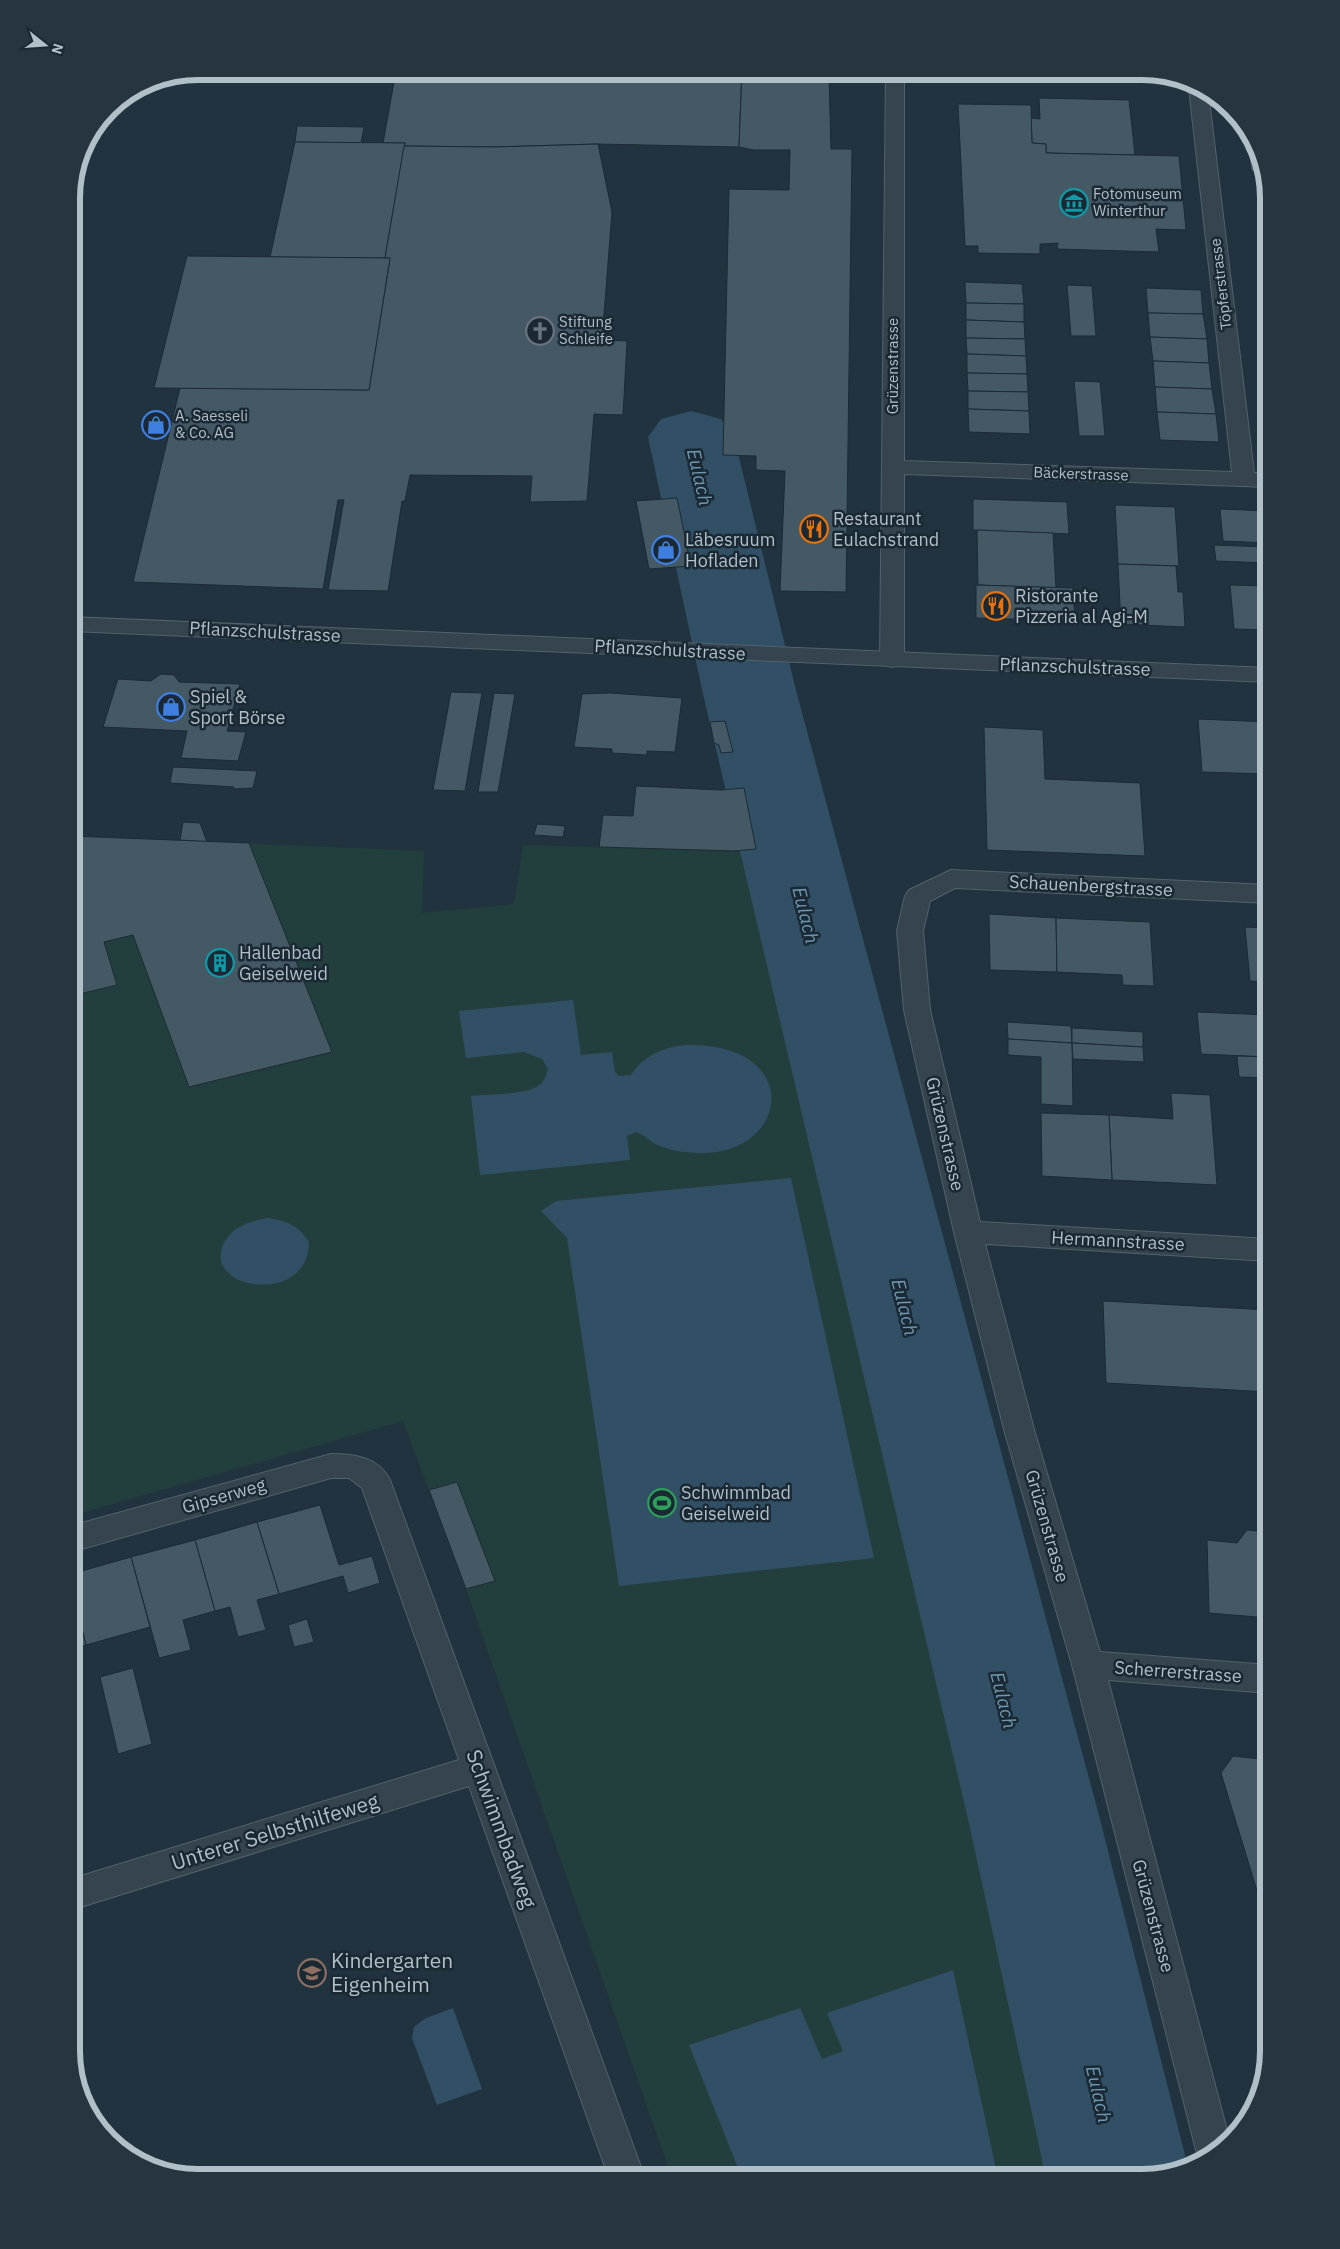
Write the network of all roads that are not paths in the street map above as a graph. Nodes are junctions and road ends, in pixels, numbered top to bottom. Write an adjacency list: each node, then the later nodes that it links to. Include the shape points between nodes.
1 (895, 80): 3 (street, Grüzenstrasse)
2 (1199, 95): 4 (street, Töpferstrasse)
3 (893, 468): 4 (street, Bäckerstrasse); 7 (street, Grüzenstrasse)
4 (1244, 480): 5 (street, Bäckerstrasse)
5 (1260, 480)
6 (80, 624): 7 (street, Pflanzschulstrasse)
7 (892, 660): 8 (street, Pflanzschulstrasse)
8 (1260, 675)
9 (1260, 894): 10 (street, Schauenbergstrasse, via 951,879)
10 (918, 896): 11 (street, Grüzenstrasse, via 910,931 917,1010)
11 (968, 1232): 12 (street, Hermannstrasse); 15 (street, Grüzenstrasse, via 1020,1433)
12 (1260, 1249)
13 (375, 1480): 14 (street, Gipserweg, via 354,1466 331,1466); 17 (street, Schwimmbadweg)
14 (80, 1536)
15 (1088, 1665): 16 (street, Scherrerstrasse); 19 (street, Grüzenstrasse)
16 (1260, 1678)
17 (479, 1768): 18 (street, Unterer Selbsthilfeweg); 20 (street, Schwimmbadweg)
18 (80, 1893)
19 (1213, 2145)
20 (618, 2169)

